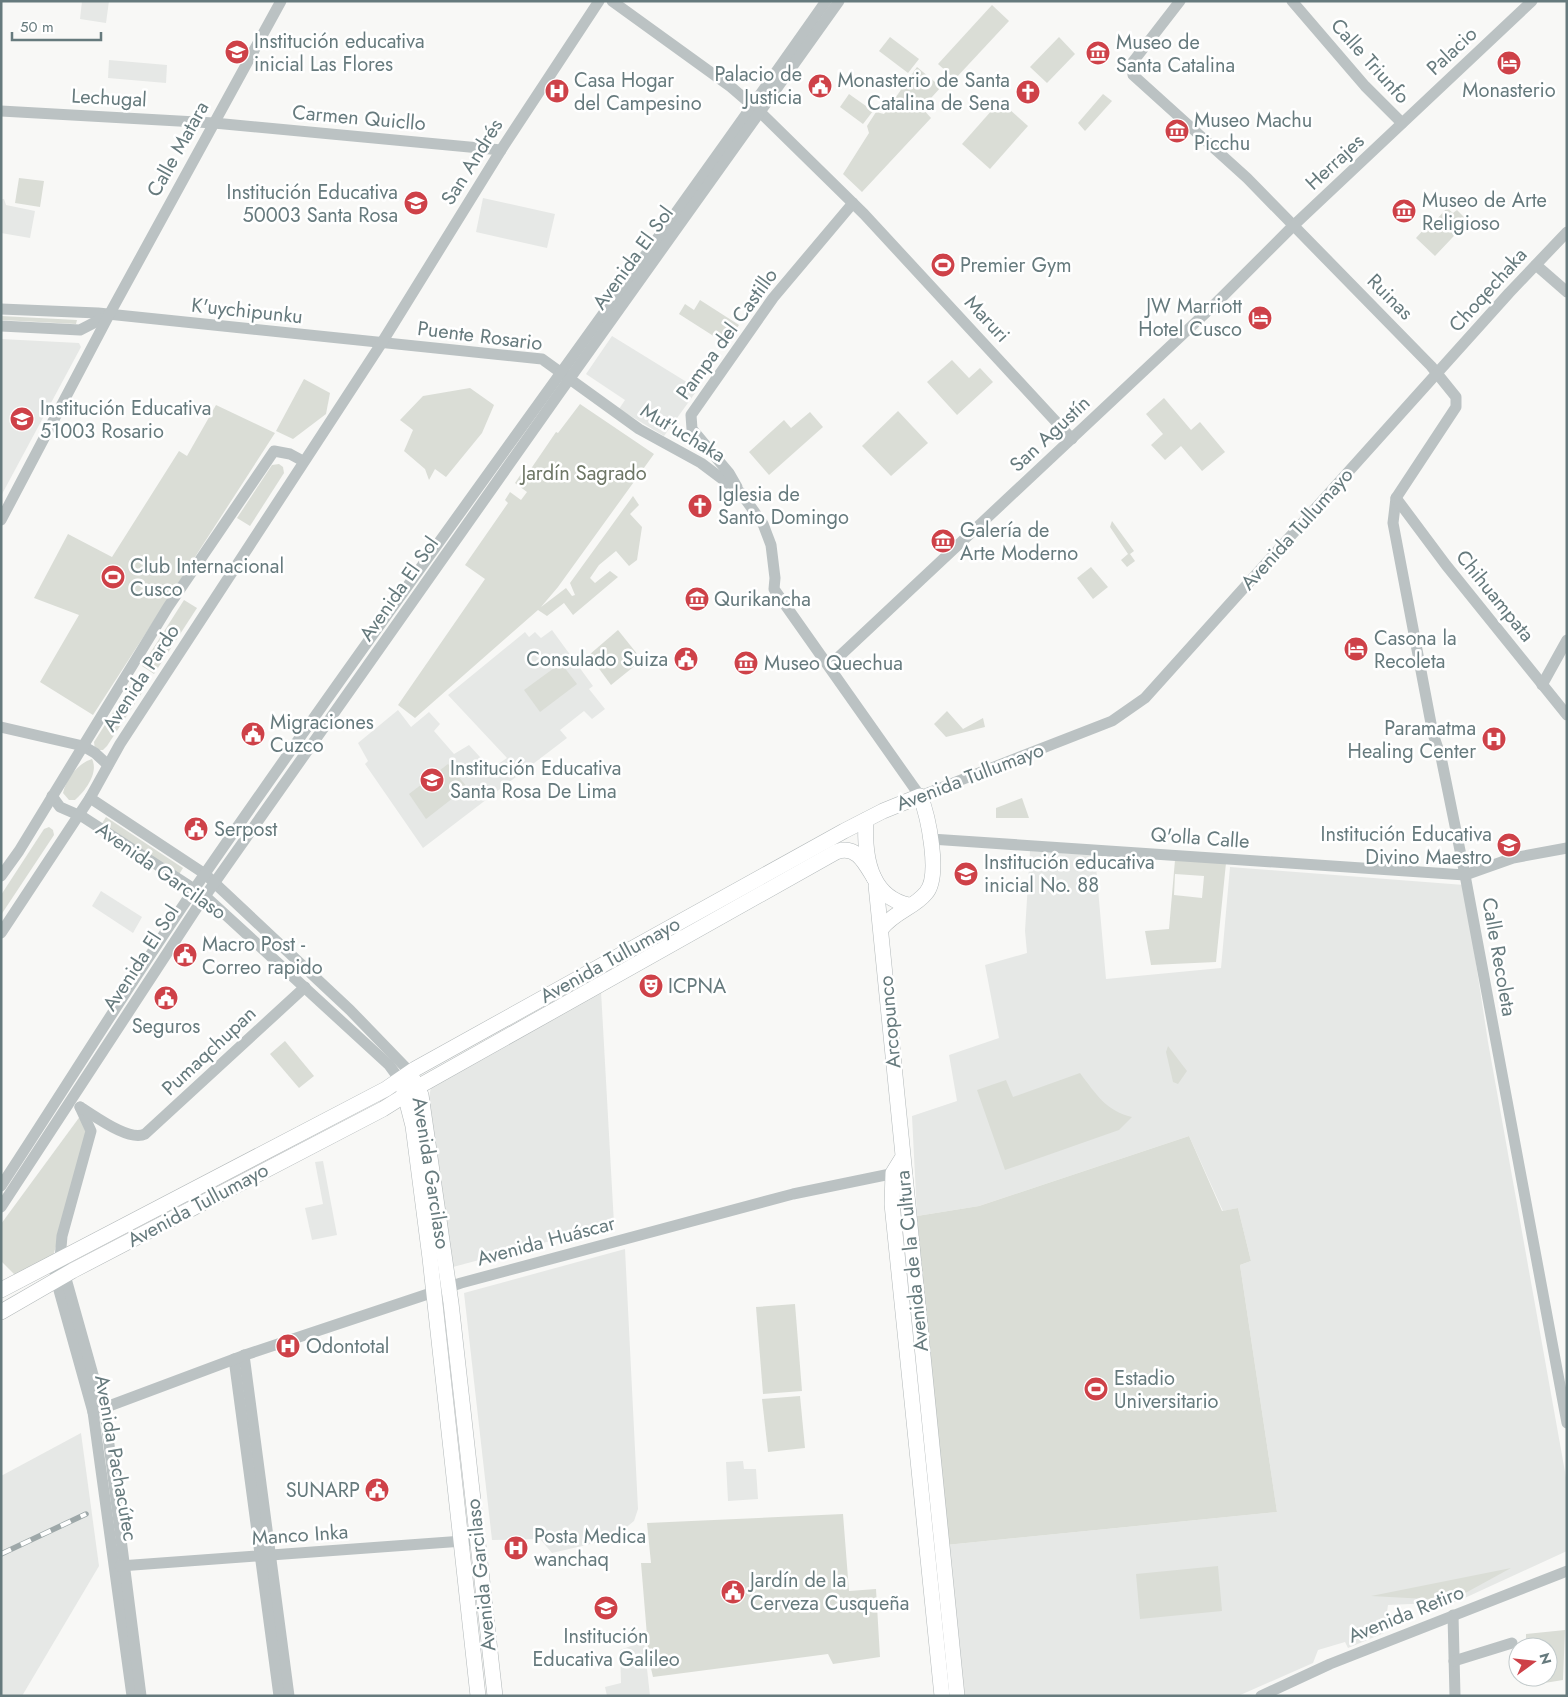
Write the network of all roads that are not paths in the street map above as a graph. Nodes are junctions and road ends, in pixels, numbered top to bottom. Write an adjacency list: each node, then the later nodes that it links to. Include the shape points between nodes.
1 (281, 1): 11 (street, Calle Matara)
2 (599, 1): 13 (street, San Andrés)
3 (612, 1): 9 (street, Maruri)
4 (826, 1): 9 (street, Avenida El Sol)
5 (839, 1): 9 (street, Avenida El Sol)
6 (1180, 1): 15 (street, Ruinas, via 1132,63 1132,75 1204,137)
7 (1292, 1): 12 (street, Calle Triunfo, via 1365,86)
8 (1527, 3): 12 (street, Palacio)
9 (757, 109): 14 (street, Maruri); 24 (street, Avenida El Sol)
10 (1, 111): 11 (street, Lechugal)
11 (214, 123): 13 (street, Carmen Quicllo); 20 (street, Calle Matara)
12 (1402, 123): 15 (street, Herrajes)
13 (501, 150): 22 (street, San Andrés)
14 (854, 203): 25 (street, Maruri); 27 (street, Pampa del Castillo, via 773,298 691,415 692,429 729,473)
15 (1293, 226): 23 (street, Ruinas); 25 (street, San Agustín)
16 (1567, 232): 17 (street, Choqechaka)
17 (1536, 264): 18 (street); 23 (street, Choqechaka)
18 (1567, 292)
19 (1, 309): 20 (street, K'uychipunku)
20 (109, 315): 21 (street, via 80,330); 22 (street, K'uychipunku); 29 (street, Calle Matara)
21 (1, 326)
22 (381, 344): 24 (street, Puente Rosario, via 542,359); 26 (street, Avenida Pardo)
23 (1439, 374): 28 (street, Ruinas, via 1456,398 1456,407); 38 (street, Avenida Tullumayo, via 1163,679 1127,713)
24 (565, 375): 27 (street, Mut'uchaka, via 638,429 701,463); 44 (street, Avenida El Sol, via 426,557); 48 (street, Avenida El Sol)
25 (1072, 439): 31 (street, San Agustín)
26 (303, 461): 35 (street, Avenida Pardo, via 274,451 168,607); 36 (street, Avenida Pardo)
27 (741, 493): 31 (street, Mut'uchaka, via 763,524 771,545 774,589)
28 (1396, 498): 32 (street, Chihuampata); 45 (street, Calle Recoleta, via 1393,523 1396,541 1433,734)
29 (1, 520)
30 (1567, 640): 32 (street)
31 (829, 666): 38 (street)
32 (1542, 685): 33 (street, Chihuampata)
33 (1567, 715)
34 (1, 727): 35 (street)
35 (83, 746): 36 (street); 37 (street, Avenida Pardo)
36 (108, 765): 39 (street, Avenida Pardo)
37 (52, 796): 40 (street, Avenida Garcilaso, via 60,806); 46 (street, Avenida Pardo)
38 (920, 796): 41 (main road, Avenida Tullumayo); 42 (main road)
39 (90, 798): 40 (street, Avenida Pardo); 44 (street, Avenida Garcilaso)
40 (78, 816): 49 (street, Avenida Garcilaso); 53 (street, Avenida Pardo)
41 (866, 820): 47 (main road, Arcopunco, via 866,844); 55 (main road, Avenida Tullumayo)
42 (932, 839): 45 (street, Q'olla Calle); 51 (main road, via 930,886 920,899)
43 (1567, 848): 45 (street, via 1513,858)
44 (205, 874): 48 (street, Avenida Garcilaso); 49 (street, Avenida El Sol)
45 (1465, 875): 71 (street, Calle Recoleta)
46 (1, 876)
47 (875, 881): 51 (main road, via 890,899); 52 (main road, Arcopunco); 56 (main road, Avenida Tullumayo, via 856,853 836,852)
48 (214, 882): 50 (street, Avenida El Sol); 55 (street, Avenida Garcilaso, via 350,1010)
49 (194, 890): 50 (street, Avenida Garcilaso); 57 (street, Avenida El Sol)
50 (205, 896): 54 (street, Avenida Garcilaso); 57 (street, Avenida El Sol)
51 (909, 905): 52 (main road)
52 (881, 928): 60 (main road, Arcopunco)
53 (1, 933)
54 (305, 987): 55 (street, Avenida Garcilaso, via 388,1065); 58 (street, Pumaqchupan, via 146,1134 134,1136)
55 (405, 1076): 56 (main road, Avenida Garcilaso); 63 (main road, Avenida Tullumayo)
56 (411, 1092): 64 (main road, Avenida Tullumayo); 65 (main road, Avenida Garcilaso, via 421,1095); 67 (main road, Avenida Garcilaso)
57 (71, 1101): 58 (street); 59 (street); 61 (street, Avenida El Sol); 62 (street, Avenida El Sol)
58 (109, 1125): 59 (street)
59 (91, 1131): 63 (street, via 62,1236)
60 (900, 1167): 65 (street, Avenida Huáscar); 72 (main road, Avenida de la Cultura, via 892,1204)
61 (1, 1186)
62 (1, 1207)
63 (60, 1259): 64 (street); 66 (main road, Avenida Tullumayo)
64 (61, 1278): 68 (main road, Avenida Tullumayo); 70 (street, Avenida Pachacútec); 70 (street, Avenida Pachacútec, via 69,1329)
65 (449, 1286): 67 (street, Avenida Huáscar); 73 (main road, Avenida Garcilaso)
66 (1, 1290)
67 (434, 1292): 69 (street, Avenida Huáscar); 73 (main road, Avenida Garcilaso)
68 (1, 1312)
69 (239, 1357): 70 (street, Avenida Huáscar); 74 (street)
70 (98, 1410): 75 (street, Avenida Pachacútec)
71 (1567, 1423)
72 (924, 1442): 86 (main road, Avenida de la Cultura); 87 (main road, Avenida de la Cultura)
73 (470, 1540): 74 (street, Manco Inka); 84 (main road, Avenida Garcilaso); 85 (main road, Avenida Garcilaso)
74 (266, 1556): 75 (street, Manco Inka); 82 (street); 83 (street)
75 (120, 1566): 80 (street, Avenida Pachacútec); 81 (street, Avenida Pachacútec)
76 (1567, 1571): 77 (street, Avenida Retiro)
77 (1453, 1615): 79 (street); 88 (street, Avenida Retiro, via 1330,1664)
78 (1508, 1644): 79 (street)
79 (1454, 1661): 89 (street)
80 (132, 1696)
81 (141, 1696)
82 (279, 1696)
83 (289, 1696)
84 (478, 1696)
85 (495, 1696)
86 (942, 1696)
87 (957, 1696)
88 (1261, 1696)
89 (1455, 1696)

